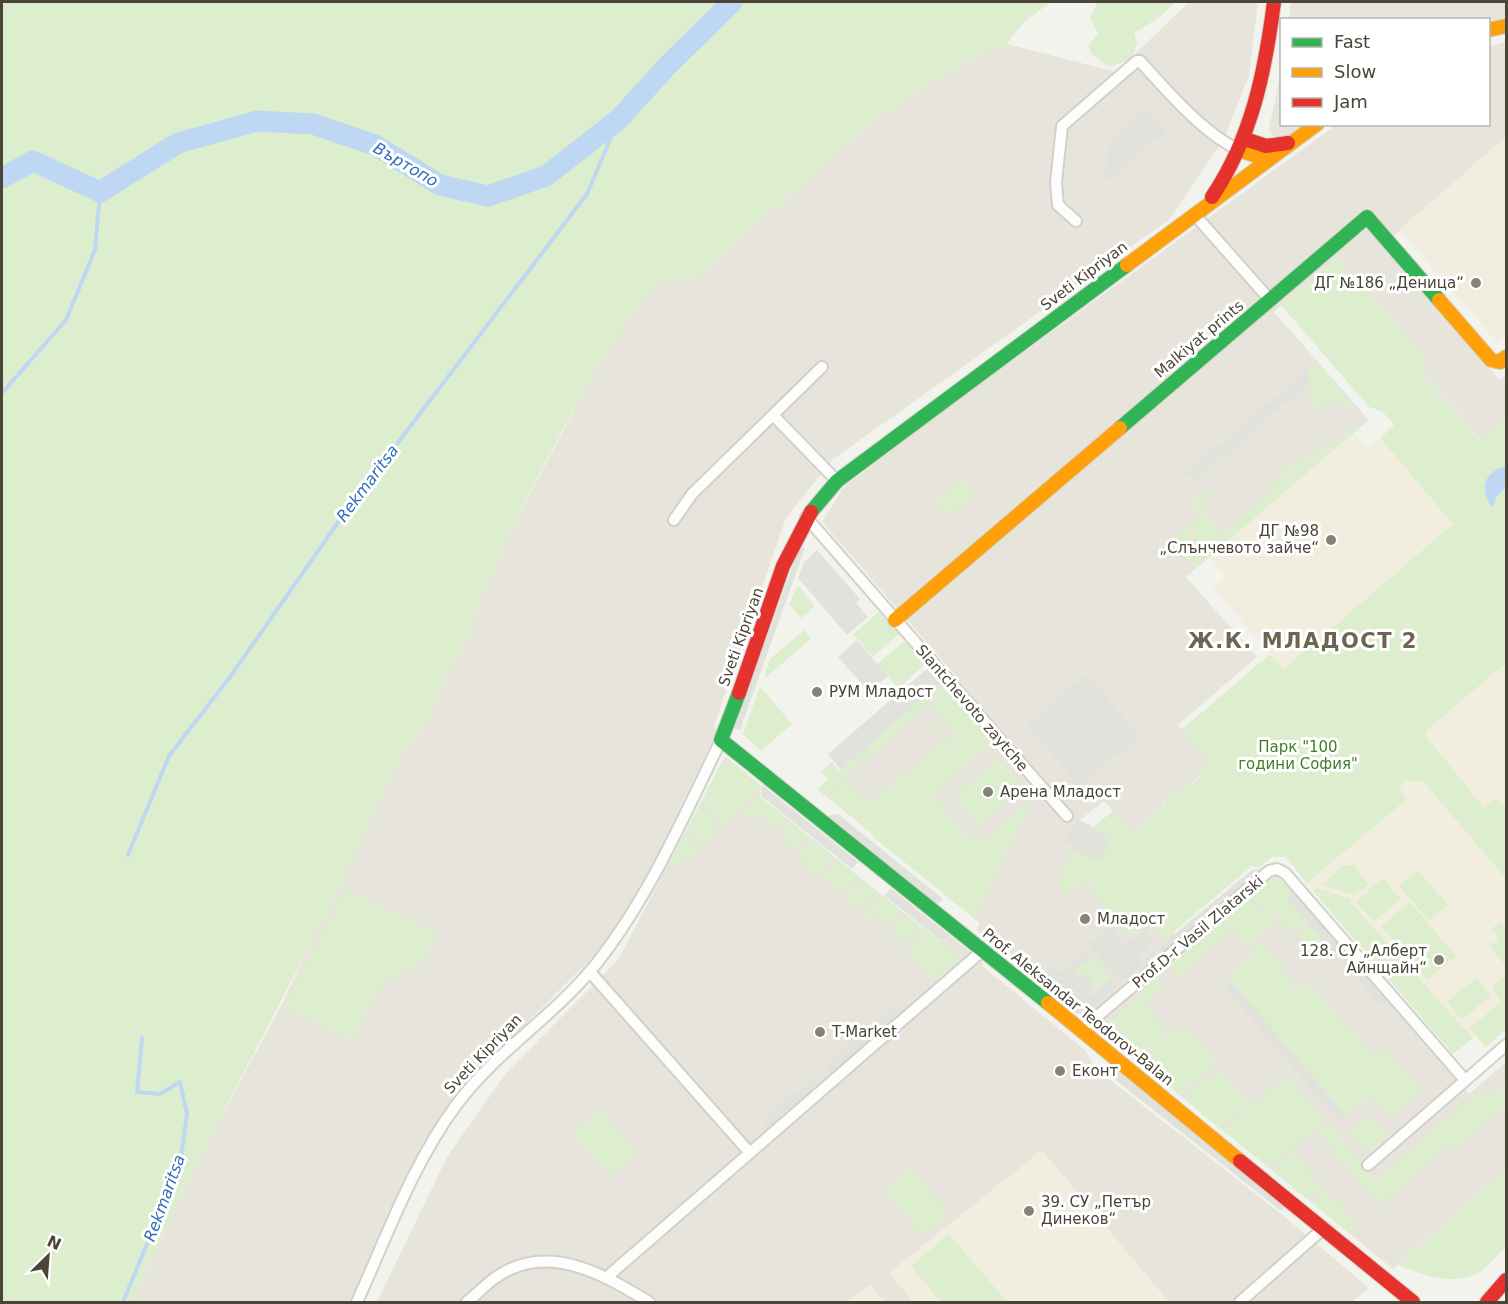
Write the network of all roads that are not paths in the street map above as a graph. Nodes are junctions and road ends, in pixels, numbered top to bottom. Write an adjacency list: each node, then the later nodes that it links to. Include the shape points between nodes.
1 (1274, 2): 6 (street, via 1263,80)
2 (1506, 26): 3 (street)
3 (1490, 30)
4 (1315, 126): 5 (street, Sveti Kipriyan)
5 (1299, 139): 6 (street, via 1275,146); 7 (street, Sveti Kipriyan)
6 (1242, 145): 7 (street, via 1266,157); 8 (street, via 1220,186); 9 (street, via 1221,140 1137,61 1062,126 1056,183 1058,205)
7 (1278, 154): 8 (street, Sveti Kipriyan)
8 (1200, 210): 10 (street); 14 (street, Sveti Kipriyan)
9 (1076, 221)
10 (1270, 300): 11 (street, Malkiyat prints, via 1367,217 1491,360 1500,362); 17 (street, Malkiyat prints)
11 (1506, 357)
12 (822, 367): 13 (street)
13 (773, 414): 14 (street); 16 (street, via 692,494)
14 (837, 481): 15 (street, Sveti Kipriyan, via 820,496)
15 (806, 518): 17 (street, Slantchevoto zaytche); 18 (street, Sveti Kipriyan)
16 (674, 520)
17 (895, 620): 19 (street, Slantchevoto zaytche)
18 (721, 740): 20 (street, Prof. Aleksandar Teodorov-Balan); 21 (street, Sveti Kipriyan, via 640,899)
19 (1067, 816)
20 (982, 951): 22 (street, Prof. Aleksandar Teodorov-Balan); 25 (street)
21 (590, 972): 25 (street); 30 (street, Sveti Kipriyan, via 503,1054 456,1106 417,1171)
22 (1082, 1030): 24 (street, Prof.D-r Vasil Zlatarski, via 1277,869 1285,873); 27 (street, Prof. Aleksandar Teodorov-Balan)
23 (1506, 1045): 24 (street)
24 (1465, 1080): 26 (street)
25 (750, 1153): 28 (street)
26 (1368, 1165)
27 (1324, 1228): 33 (street); 34 (street, Prof. Aleksandar Teodorov-Balan)
28 (608, 1277): 31 (street, via 566,1261 529,1262 497,1277); 32 (street)
29 (1506, 1280): 35 (street)
30 (357, 1302)
31 (467, 1302)
32 (649, 1302)
33 (1240, 1302)
34 (1413, 1302)
35 (1487, 1302)

